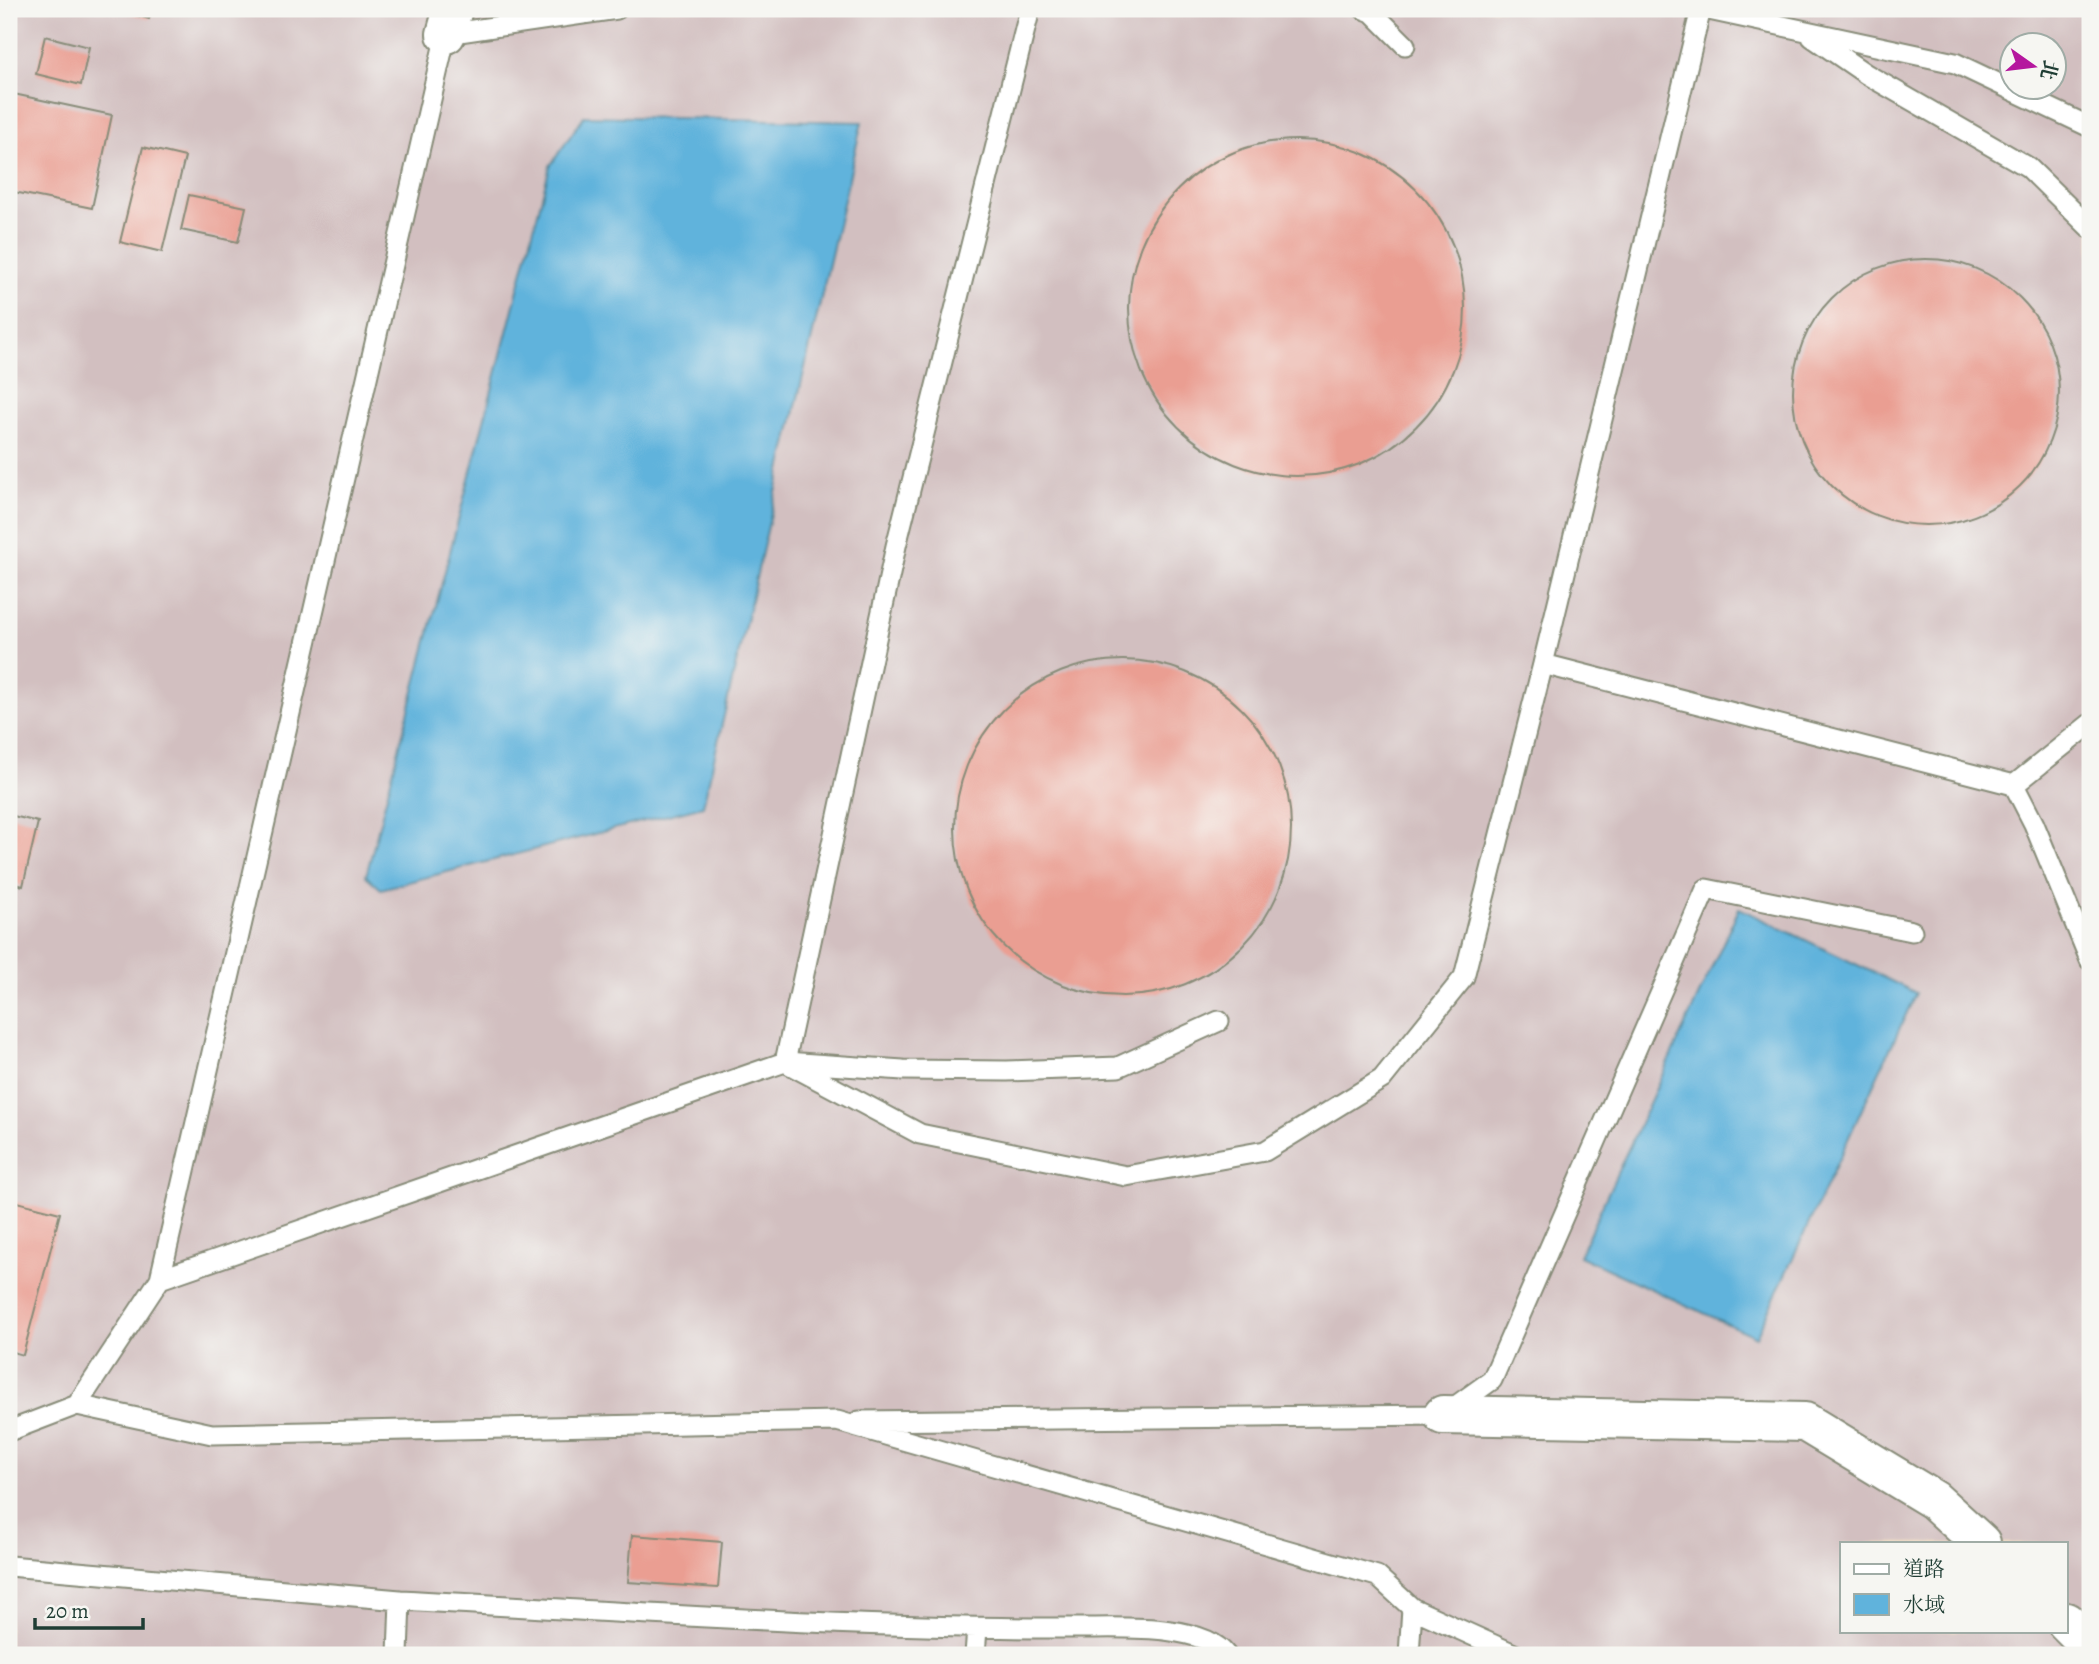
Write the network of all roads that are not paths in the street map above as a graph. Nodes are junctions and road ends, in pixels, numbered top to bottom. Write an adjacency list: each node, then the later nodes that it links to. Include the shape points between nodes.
1 (617, 9): 5 (lane)
2 (1030, 9): 16 (lane, via 897,546)
3 (1364, 9): 7 (lane)
4 (1702, 9): 6 (lane); 10 (lane)
5 (450, 21): 17 (lane)
6 (1803, 30): 8 (lane, via 1955,63); 9 (lane, via 1867,74 2028,167)
7 (1405, 45)
8 (2090, 127)
9 (2090, 228)
10 (1543, 664): 12 (lane); 16 (lane, via 1464,977 1382,1079 1265,1151 1126,1176 920,1134)
11 (2090, 724): 12 (lane)
12 (2014, 785): 14 (lane)
13 (1912, 931): 19 (lane, via 1706,889 1492,1380)
14 (2090, 960)
15 (1219, 1021): 16 (lane, via 1118,1068 1007,1072)
16 (785, 1062): 17 (lane)
17 (160, 1279): 18 (lane)
18 (77, 1405): 20 (lane, via 212,1433); 21 (lane)
19 (1443, 1415): 20 (lane); 22 (street, via 1805,1422 1934,1500)
20 (837, 1421): 25 (lane, via 1377,1576)
21 (9, 1431)
22 (1980, 1542)
23 (9, 1566): 24 (lane)
24 (400, 1600): 27 (lane); 29 (lane)
25 (1412, 1608): 32 (lane); 33 (lane)
26 (2068, 1624): 28 (street)
27 (977, 1628): 30 (lane); 31 (lane, via 1158,1628 1219,1644)
28 (2090, 1646)
29 (398, 1655)
30 (975, 1655)
31 (1226, 1655)
32 (1409, 1655)
33 (1516, 1655)

